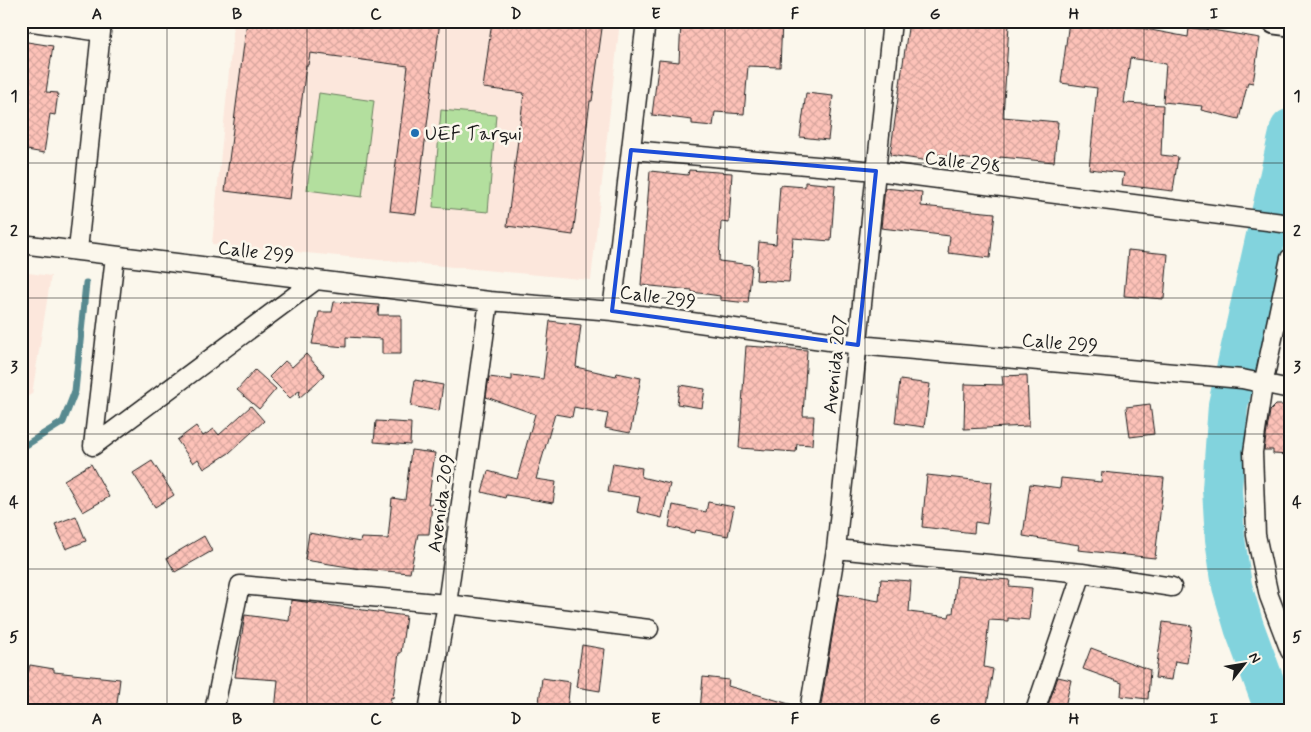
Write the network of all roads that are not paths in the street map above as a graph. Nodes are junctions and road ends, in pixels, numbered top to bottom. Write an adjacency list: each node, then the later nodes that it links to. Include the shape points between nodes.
1 (26, 21): 6 (street)
2 (646, 21): 7 (street)
3 (892, 21): 8 (street, Avenida 207)
4 (1276, 21): 5 (street)
5 (1290, 23)
6 (102, 27): 11 (street)
7 (631, 150): 8 (street, Calle 298); 16 (street)
8 (876, 171): 9 (street, Calle 298); 17 (street, Avenida 207)
9 (1290, 224)
10 (21, 244): 11 (street, Calle 299)
11 (78, 250): 12 (street, Calle 299)
12 (115, 256): 14 (street, Calle 299); 14 (street, via 93,446)
13 (1290, 258): 18 (street)
14 (316, 280): 15 (street, Calle 299)
15 (489, 301): 16 (street, Calle 299); 23 (street, Avenida 209)
16 (612, 311): 17 (street, Calle 299)
17 (858, 345): 18 (street, Calle 299, via 1242,379); 20 (street, Avenida 207)
18 (1263, 385): 19 (street, Calle 299); 25 (street, via 1253,452 1256,535 1269,596)
19 (1290, 389)
20 (836, 549): 21 (street); 28 (street, Avenida 207)
21 (1082, 574): 22 (street); 29 (street)
22 (1172, 587)
23 (447, 604): 24 (street); 26 (street, via 240,584); 27 (street, Avenida 209)
24 (649, 629)
25 (1290, 651)
26 (214, 711)
27 (428, 711)
28 (810, 711)
29 (1035, 711)

